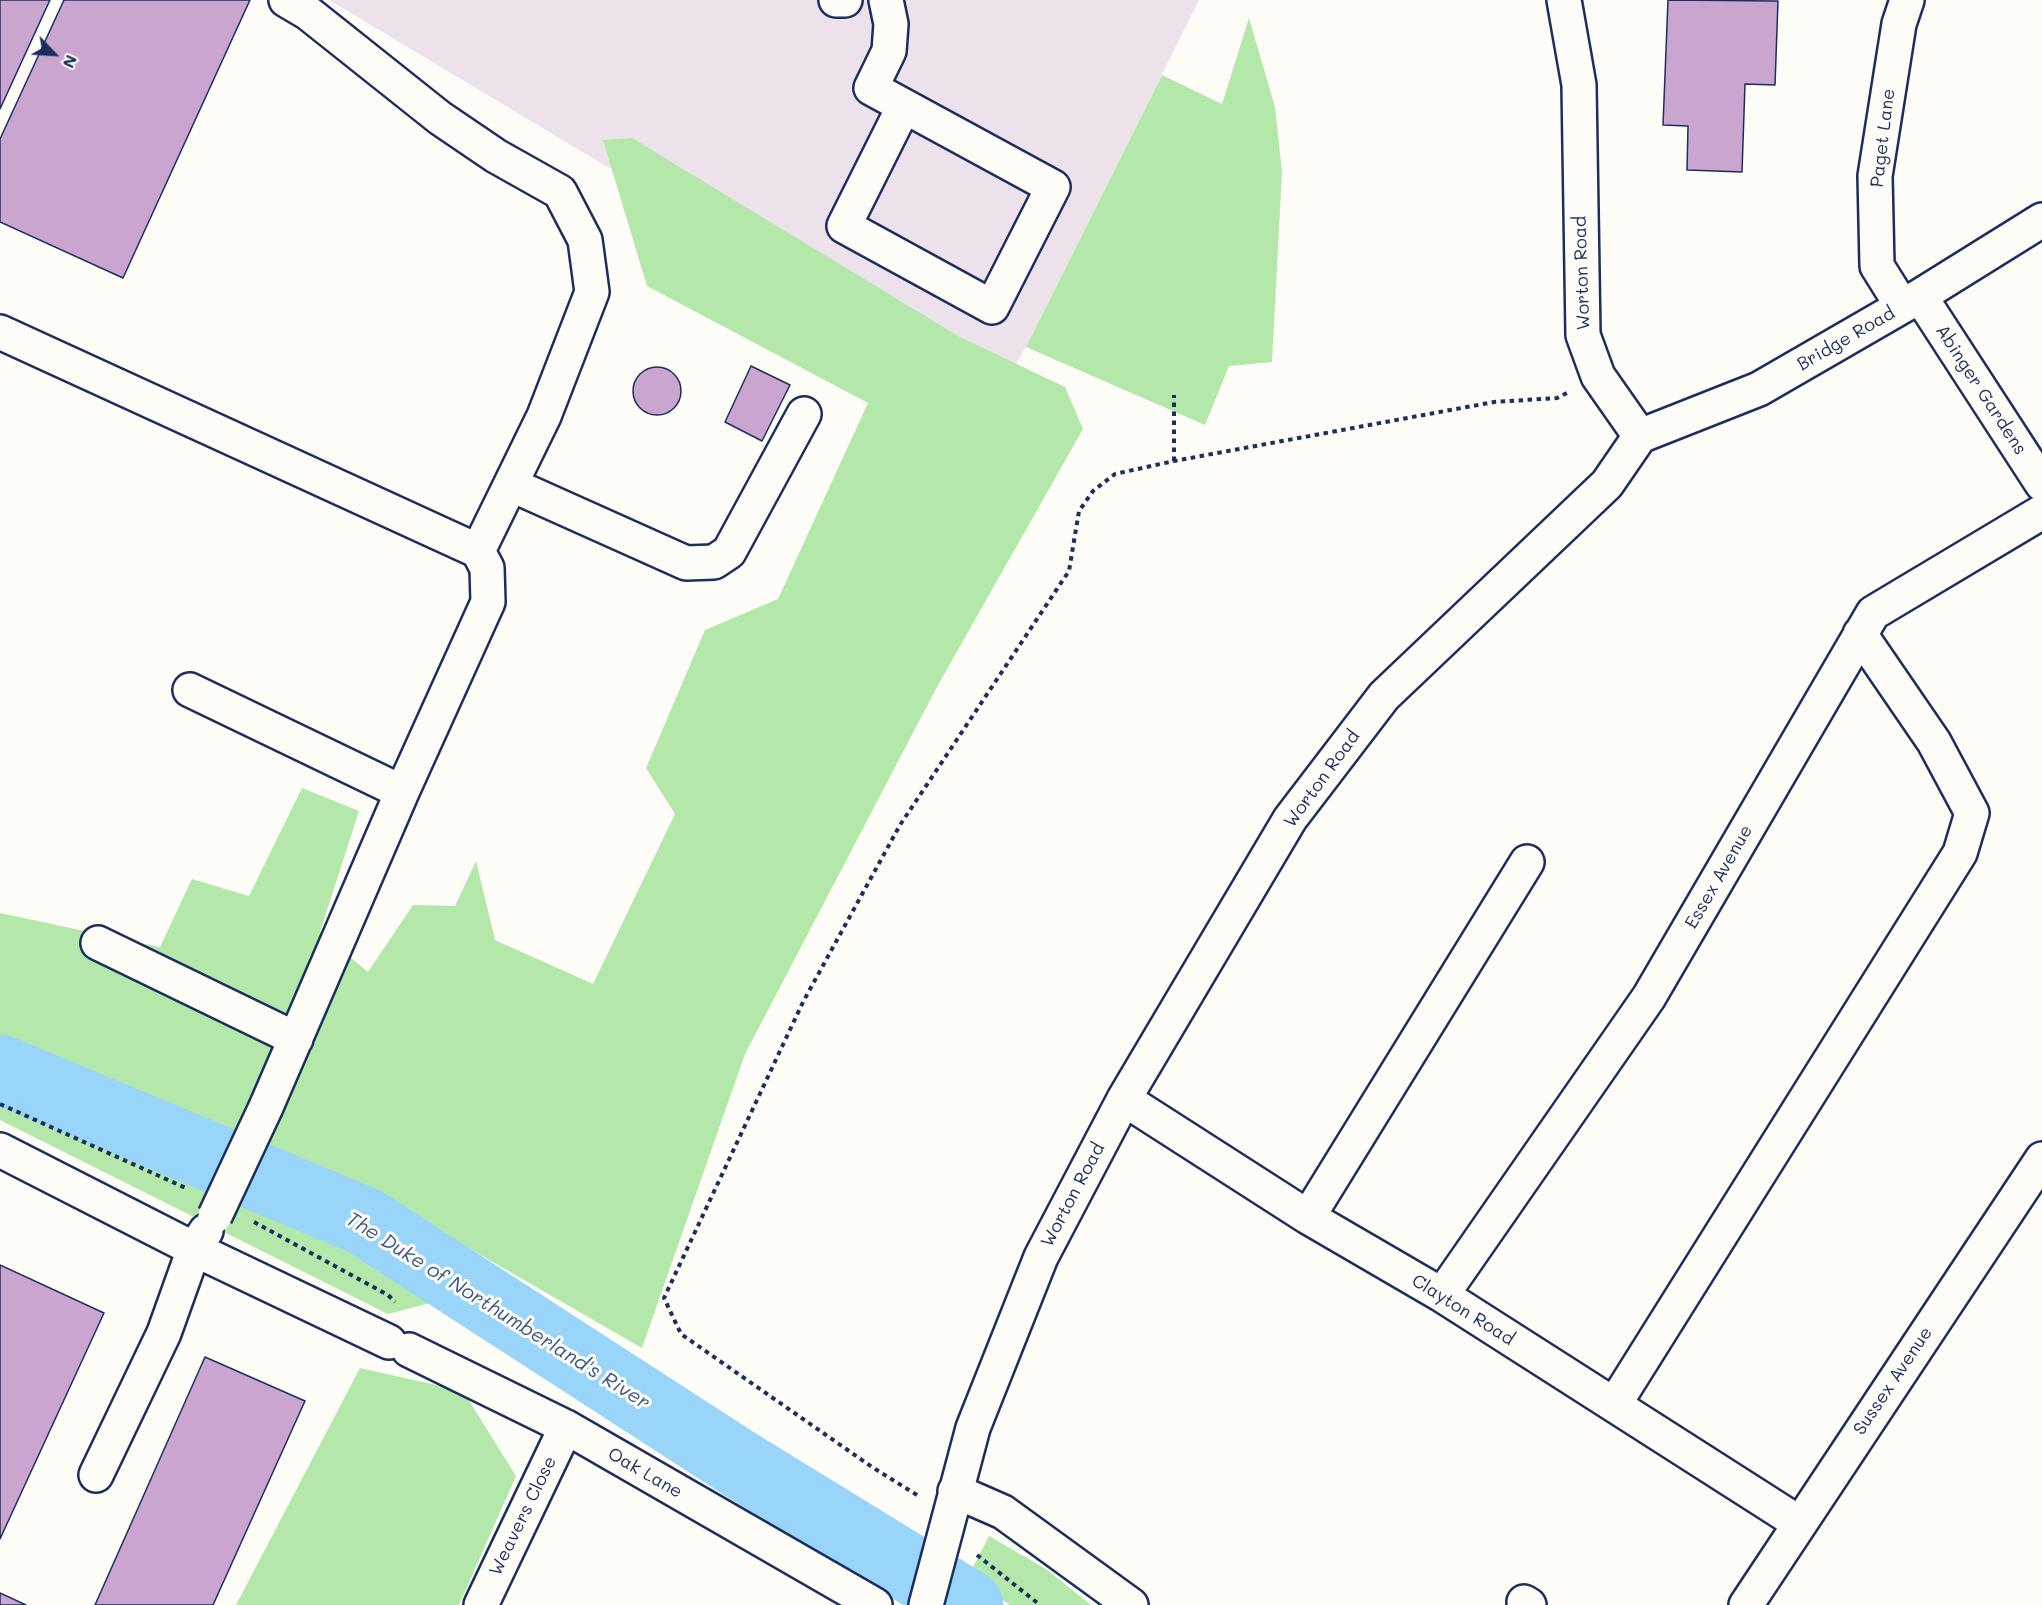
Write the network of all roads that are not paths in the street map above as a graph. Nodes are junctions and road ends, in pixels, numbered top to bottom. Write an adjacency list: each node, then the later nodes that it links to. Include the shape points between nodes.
1 (286, 0): 13 (street, via 308,13 440,118 560,192 585,240 592,291 544,416)
2 (836, 0): 3 (street)
3 (845, 0)
4 (886, 0): 7 (street, via 891,24 889,51 871,88)
5 (1564, 0): 12 (street, Worton Road, via 1579,85 1583,335 1598,376)
6 (1907, 0): 9 (street, Paget Lane, via 1899,24 1875,176 1876,266)
7 (904, 106): 7 (street, via 1053,187 992,307 844,226)
8 (2042, 220): 9 (street, Bridge Road)
9 (1911, 301): 12 (street, Bridge Road, via 1759,389); 14 (street, Abinger Gardens)
10 (0, 332): 16 (street)
11 (804, 414): 13 (street, via 729,552 714,562 686,562)
12 (1640, 436): 23 (street, Worton Road, via 1607,484 1384,696 1290,819)
13 (512, 484): 16 (street)
14 (2042, 484)
15 (2042, 512): 17 (street, Essex Avenue, via 1873,613)
16 (477, 551): 19 (street, via 487,568 488,602)
17 (1860, 634): 28 (street, Essex Avenue, via 1649,997); 29 (street, via 1934,742 1972,813 1960,853)
18 (190, 690): 19 (street)
19 (402, 792): 22 (street)
20 (1527, 862): 26 (street)
21 (99, 944): 22 (street)
22 (296, 1039): 27 (street, bridge, via 215,1216)
23 (1124, 1099): 26 (street, Clayton Road); 32 (street, Worton Road, via 1041,1257 973,1428)
24 (0, 1150): 27 (street, Oak Lane)
25 (2042, 1159): 33 (street, Sussex Avenue)
26 (1308, 1217): 28 (street, Clayton Road)
27 (194, 1249): 30 (street, Oak Lane); 31 (street, via 164,1333)
28 (1442, 1295): 29 (street, Clayton Road)
29 (1614, 1405): 33 (street, Clayton Road)
30 (566, 1427): 34 (street, Weavers Close); 35 (street, Oak Lane)
31 (96, 1475)
32 (949, 1514): 36 (street, Worton Road); 37 (street, via 1003,1512)
33 (1799, 1523): 38 (street, Sussex Avenue)
34 (481, 1605)
35 (875, 1605)
36 (926, 1605)
37 (1131, 1605)
38 (1746, 1605)

